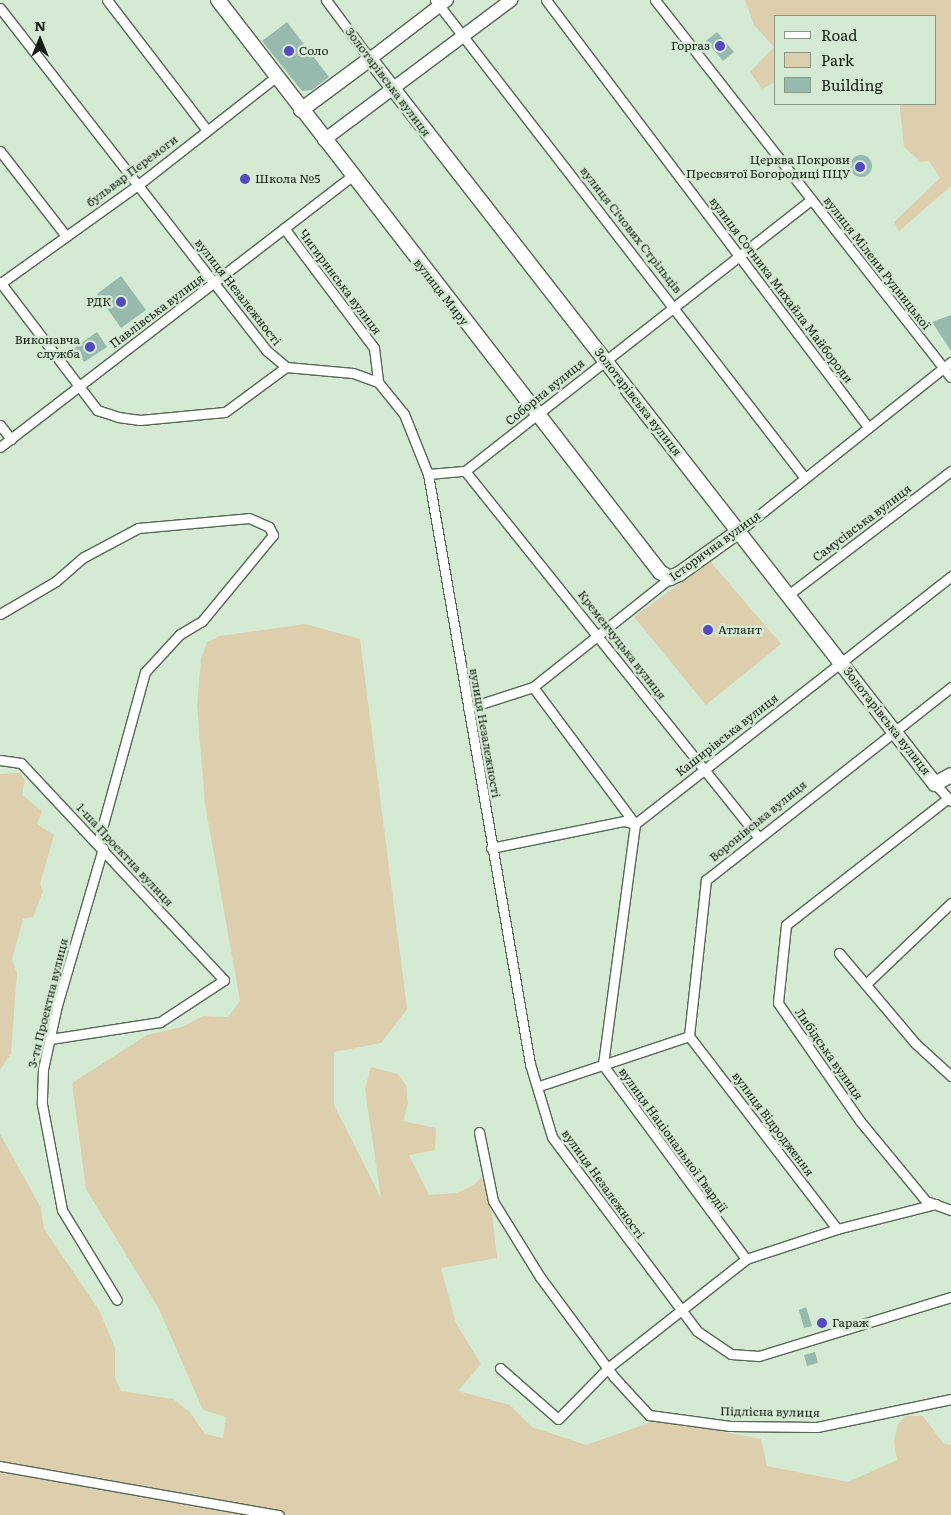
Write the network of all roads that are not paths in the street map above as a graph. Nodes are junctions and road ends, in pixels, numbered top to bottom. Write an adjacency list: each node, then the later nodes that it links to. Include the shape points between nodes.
1 (107, 0): 14 (street)
2 (218, 0): 11 (main road, вулиця Миру)
3 (326, 0): 10 (street, Золотарівська вулиця)
4 (511, 0): 9 (main road)
5 (546, 0): 22 (street, вулиця Сотника Михайла Майбороди)
6 (655, 0): 19 (street, вулиця Мілени Рудницької)
7 (441, 2): 9 (street, вулиця Січових Стрільців); 10 (main road)
8 (0, 8): 18 (street, вулиця Незалежності)
9 (464, 36): 12 (main road); 25 (street, вулиця Січових Стрільців)
10 (370, 59): 12 (main road, Золотарівська вулиця); 13 (main road)
11 (277, 76): 13 (main road, вулиця Миру); 14 (street, бульвар Перемоги)
12 (394, 90): 15 (main road); 26 (main road, Золотарівська вулиця)
13 (301, 110): 15 (main road, вулиця Миру)
14 (206, 129): 18 (street, бульвар Перемоги)
15 (324, 140): 17 (main road, вулиця Миру)
16 (0, 151): 21 (street)
17 (352, 176): 20 (street, Павлівська вулиця); 32 (main road, вулиця Миру)
18 (138, 184): 21 (street, бульвар Перемоги); 23 (street, вулиця Незалежності)
19 (811, 200): 22 (street, Соборна вулиця); 27 (street, вулиця Мілени Рудницької)
20 (284, 228): 23 (street, Павлівська вулиця); 30 (street, Чигиринська вулиця, via 374,348)
21 (66, 236): 24 (street, бульвар Перемоги)
22 (740, 256): 25 (street, Соборна вулиця); 34 (street, вулиця Сотника Михайла Майбороди)
23 (216, 282): 28 (street, вулиця Незалежності, via 266,350); 31 (street, Павлівська вулиця)
24 (0, 283): 31 (street)
25 (675, 306): 26 (street, Соборна вулиця); 40 (street, вулиця Січових Стрільців)
26 (605, 360): 32 (street, Соборна вулиця); 41 (main road, Золотарівська вулиця)
27 (948, 365): 29 (street, вулиця Мілени Рудницької); 34 (street, Історична вулиця)
28 (286, 367): 30 (street, via 354,373); 31 (street, via 225,412 198,417 118,417 97,410)
29 (951, 377)
30 (378, 382): 39 (street, вулиця Незалежності, via 404,414)
31 (80, 385): 35 (street, Павлівська вулиця)
32 (536, 415): 38 (street, Соборна вулиця); 43 (main road, вулиця Миру, via 660,572)
33 (0, 425): 35 (street)
34 (868, 427): 40 (street, Історична вулиця)
35 (11, 439): 36 (street, Павлівська вулиця)
36 (0, 447)
37 (951, 470): 44 (street, Самусівська вулиця)
38 (465, 471): 39 (street); 46 (street, Кременчуцька вулиця)
39 (428, 474): 50 (street, вулиця Незалежності)
40 (805, 478): 41 (street, Історична вулиця)
41 (738, 530): 43 (main road, Історична вулиця); 44 (main road, Золотарівська вулиця)
42 (951, 576): 47 (street, Каширівська вулиця)
43 (670, 578): 46 (street, Історична вулиця)
44 (788, 595): 47 (main road, Золотарівська вулиця)
45 (0, 614): 59 (street, 3-тя Проектна вулиця, via 56,581 84,557 138,528 249,518 269,527 273,535 202,620 180,634 145,672)
46 (600, 636): 48 (street, Історична вулиця); 53 (street, Кременчуцька вулиця)
47 (841, 662): 51 (main road, Золотарівська вулиця); 53 (street, Каширівська вулиця)
48 (533, 687): 50 (street, Історична вулиця); 57 (street)
49 (951, 687): 51 (street, Воронівська вулиця)
50 (468, 708): 60 (street, вулиця Незалежності)
51 (895, 732): 55 (main road, Золотарівська вулиця); 58 (street, Воронівська вулиця)
52 (0, 760): 59 (street, 1-ша Проектна вулиця, via 21,764)
53 (704, 768): 57 (street, Каширівська вулиця); 58 (street, Кременчуцька вулиця)
54 (951, 775): 55 (main road)
55 (936, 784): 56 (street, Золотарівська вулиця)
56 (949, 800): 70 (street, Либідська вулиця, via 786,925 778,1003 860,1121 926,1201)
57 (635, 824): 60 (street, via 624,821); 66 (street, вулиця Національної Гвардії)
58 (757, 836): 64 (street, Воронівська вулиця, via 706,880)
59 (100, 846): 65 (street, 3-тя Проектна вулиця); 65 (street, 1-ша Проектна вулиця, via 224,980 160,1022)
60 (491, 848): 68 (street, вулиця Незалежності, via 530,1064)
61 (951, 903): 63 (street)
62 (839, 953): 63 (street)
63 (868, 982): 67 (street, via 915,1043)
64 (689, 1036): 66 (street); 72 (street, вулиця Відродження)
65 (50, 1039): 75 (street, 3-тя Проектна вулиця, via 43,1069 42,1126 62,1210)
66 (603, 1065): 68 (street); 73 (street, вулиця Національної Гвардії)
67 (950, 1072)
68 (539, 1086): 76 (street, вулиця Незалежності, via 537,1098 552,1137)
69 (479, 1132): 78 (street, Підлісна вулиця, via 493,1201 540,1277)
70 (936, 1204): 71 (street, Либідська вулиця); 72 (street)
71 (951, 1210)
72 (836, 1228): 73 (street)
73 (746, 1259): 76 (street)
74 (951, 1297): 76 (street, вулиця Незалежності, via 745,1358 697,1331)
75 (116, 1300)
76 (680, 1310): 78 (street)
77 (500, 1368): 78 (street, via 558,1419)
78 (609, 1368): 79 (street, Підлісна вулиця, via 649,1415 730,1426 817,1427)
79 (951, 1399)
80 (0, 1466): 81 (street)
81 (279, 1515)

